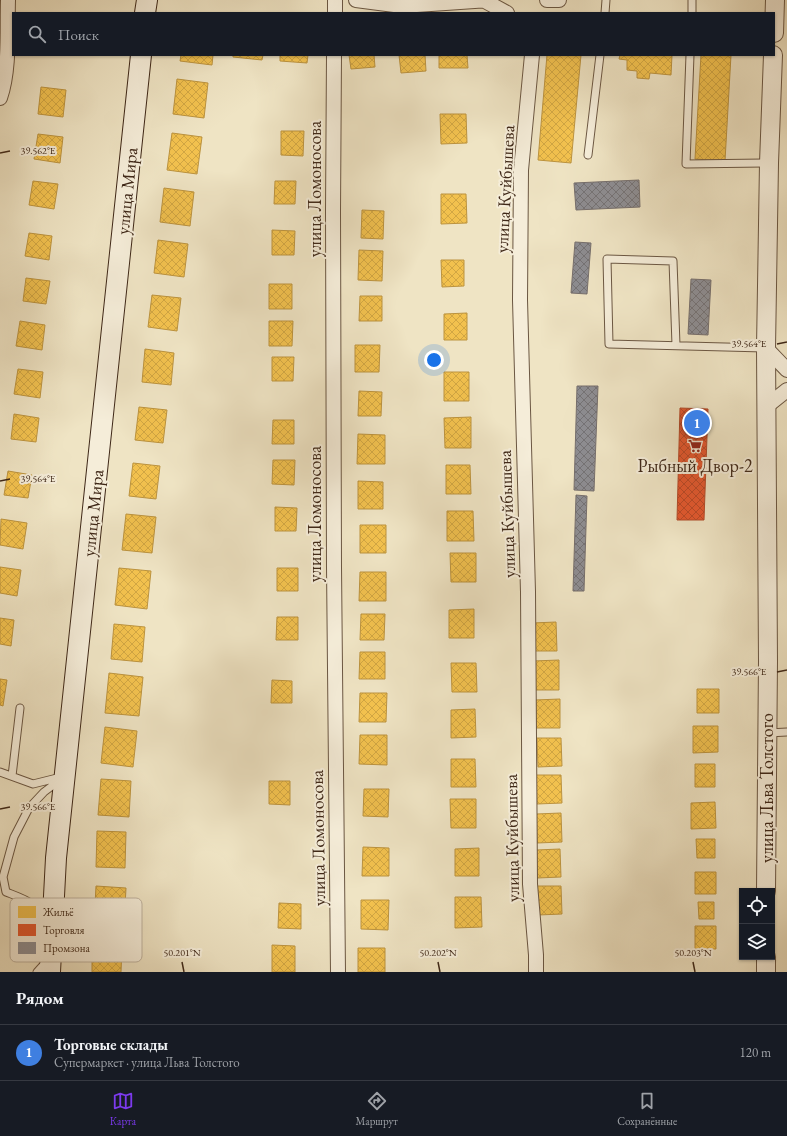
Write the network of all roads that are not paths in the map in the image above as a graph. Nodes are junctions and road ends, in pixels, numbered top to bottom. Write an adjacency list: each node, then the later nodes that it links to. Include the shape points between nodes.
1 (8, 0): 23 (street, via 4,88)
2 (147, 0): 11 (main road)
3 (335, 0): 12 (street)
4 (356, 0): 5 (street, via 402,6)
5 (487, 0): 13 (street)
6 (547, 0): 7 (street)
7 (558, 0)
8 (606, 0): 14 (lane)
9 (692, 0): 15 (lane)
10 (775, 0): 16 (street)
11 (145, 12)
12 (335, 12)
13 (505, 12)
14 (605, 12)
15 (692, 12)
16 (775, 12)
17 (141, 56): 36 (main road, улица Мира)
18 (334, 56): 43 (street, улица Ломоносова, via 334,575)
19 (532, 56): 44 (street, улица Куйбышева, via 521,170 520,300 528,592 530,884)
20 (600, 56): 24 (lane)
21 (690, 56): 25 (lane, via 686,164)
22 (773, 56): 25 (street, улица Льва Толстого)
23 (0, 98)
24 (588, 155)
25 (769, 163): 27 (street, улица Льва Толстого)
26 (676, 345): 26 (lane, via 609,344 607,259 673,261); 27 (lane)
27 (766, 348): 28 (street); 30 (street, улица Льва Толстого)
28 (787, 370)
29 (787, 390): 30 (street)
30 (766, 406): 33 (street, улица Льва Толстого)
31 (20, 708): 35 (lane)
32 (787, 732): 33 (lane)
33 (768, 733): 37 (street, улица Льва Толстого)
34 (0, 772): 35 (lane)
35 (12, 776): 36 (lane, via 33,784)
36 (65, 776): 38 (lane, via 29,808 14,836 3,877 6,892); 39 (main road, улица Мира)
37 (766, 888)
38 (23, 898)
39 (54, 898)
40 (766, 960): 45 (street)
41 (47, 962): 42 (lane)
42 (37, 972)
43 (338, 972)
44 (536, 972)
45 (766, 972)

